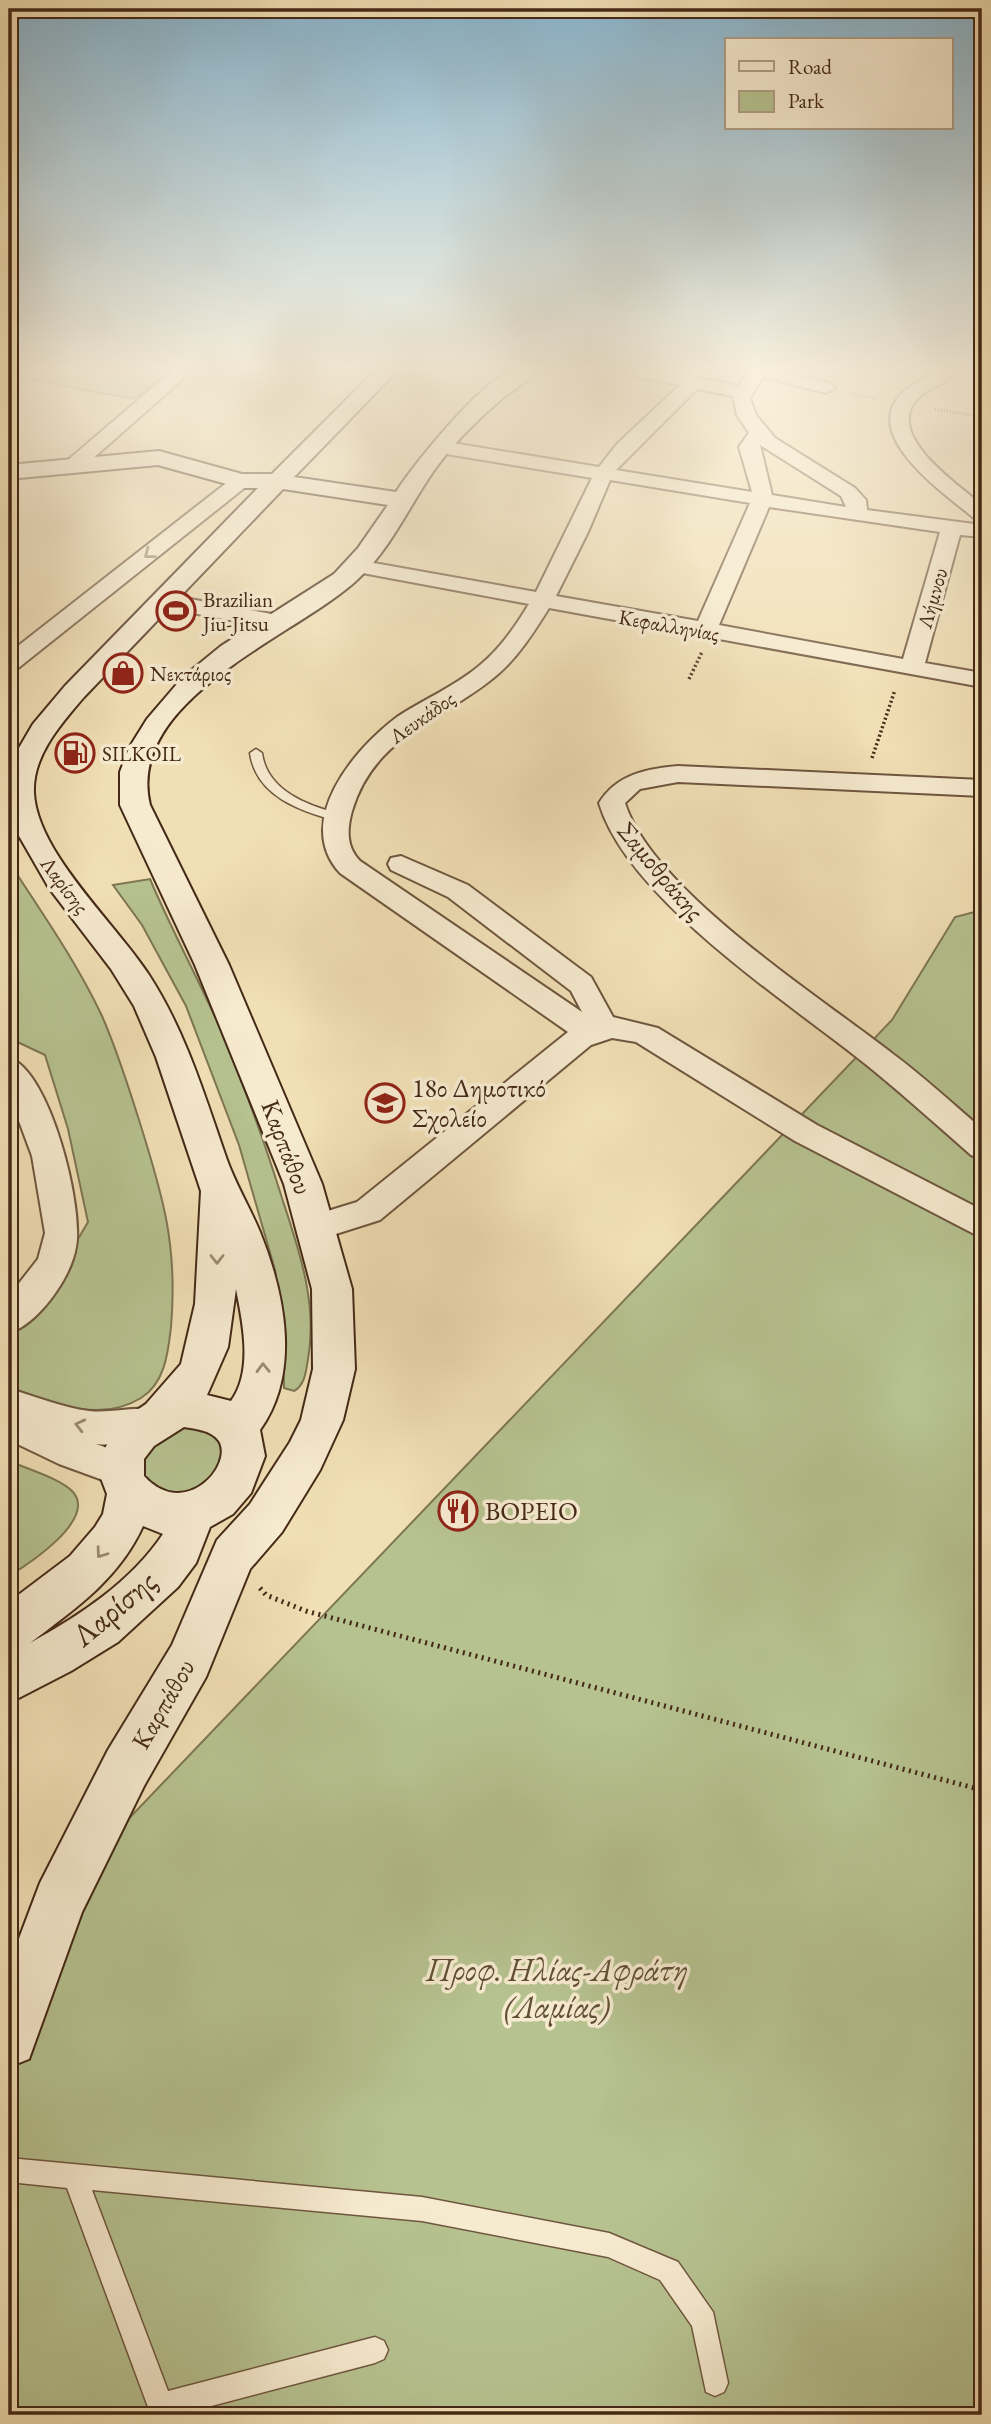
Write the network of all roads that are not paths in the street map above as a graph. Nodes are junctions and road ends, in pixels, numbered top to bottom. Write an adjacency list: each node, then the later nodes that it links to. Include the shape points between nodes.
1 (237, 484): 21 (street, one-way to 21)
2 (271, 484): 17 (street, Λαρίσης)
3 (295, 484): 10 (street)
4 (414, 484): 10 (street, Καρπάθου)
5 (598, 484): 18 (street, Λευκάδος)
6 (669, 484): 11 (street)
7 (762, 484): 11 (street)
8 (836, 484): 12 (street, via 856,500)
9 (948, 484): 13 (street)
10 (403, 500): 16 (street, Καρπάθου)
11 (762, 500): 12 (street); 20 (street)
12 (857, 515): 14 (street)
13 (982, 515)
14 (952, 528): 15 (street); 22 (street, Λήμνου)
15 (982, 531)
16 (357, 566): 18 (street, Κεφαλληνίας); 19 (street, Καρπάθου, via 332,588)
17 (163, 601): 19 (street); 31 (street, Λαρίσης, via 56,714 21,769 18,787 29,830 43,858 114,948 153,1011 180,1071)
18 (540, 601): 20 (street, Κεφαλληνίας); 26 (street, Λευκάδος, via 498,662 415,717 371,755 344,796)
19 (277, 622): 33 (street, Καρπάθου, via 186,687 154,727 131,786 141,819 212,965 277,1116)
20 (705, 631): 22 (street, Κεφαλληνίας)
21 (9, 664)
22 (907, 667): 23 (street, Κεφαλληνίας)
23 (982, 680)
24 (256, 753): 26 (lane, via 257,766 275,787 310,810)
25 (982, 788): 30 (street, Σαμοθράκης, via 658,775 615,795 612,812 649,866 709,928 886,1064)
26 (337, 817): 28 (street, Λευκάδος, via 335,844 350,867)
27 (401, 864): 28 (street, via 458,891 581,985 594,1005)
28 (596, 1029): 32 (street, via 624,1027 646,1035 806,1133); 33 (street, via 368,1211)
29 (9, 1069): 34 (street, via 20,1082 43,1136 63,1236 48,1273)
30 (982, 1147)
31 (219, 1191): 36 (street, Λαρίσης, one-way to 36, via 214,1323 199,1370 184,1392); 38 (street, Λαρίσης, one-way to 31, via 263,1380 261,1323 252,1265)
32 (982, 1225)
33 (317, 1227): 39 (street, Καρπάθου, via 333,1301 334,1369 322,1420)
34 (9, 1319)
35 (9, 1405): 36 (street, one-way to 35, via 111,1429 86,1427)
36 (155, 1418): 38 (street, via 183,1408 204,1409 222,1416); 40 (street, via 128,1444)
37 (9, 1423): 40 (street)
38 (239, 1446): 39 (street); 41 (street, via 234,1485)
39 (304, 1456): 42 (street, Καρπάθου, via 266,1518)
40 (126, 1481): 41 (street, via 141,1504 156,1512); 43 (street, Λαρίσης, one-way to 43, via 121,1524 94,1562 54,1599)
41 (205, 1506): 42 (street); 44 (street, Λαρίσης, via 177,1552 138,1595 53,1658)
42 (233, 1555): 45 (street, Καρπάθου, via 189,1661 126,1769 59,1902)
43 (9, 1630)
44 (9, 1679)
45 (9, 2039)
46 (9, 2170): 47 (lane)
47 (75, 2178): 49 (lane, via 422,2209 609,2245 669,2271 705,2321); 50 (lane)
48 (375, 2350): 50 (lane)
49 (715, 2383)
50 (163, 2411)

